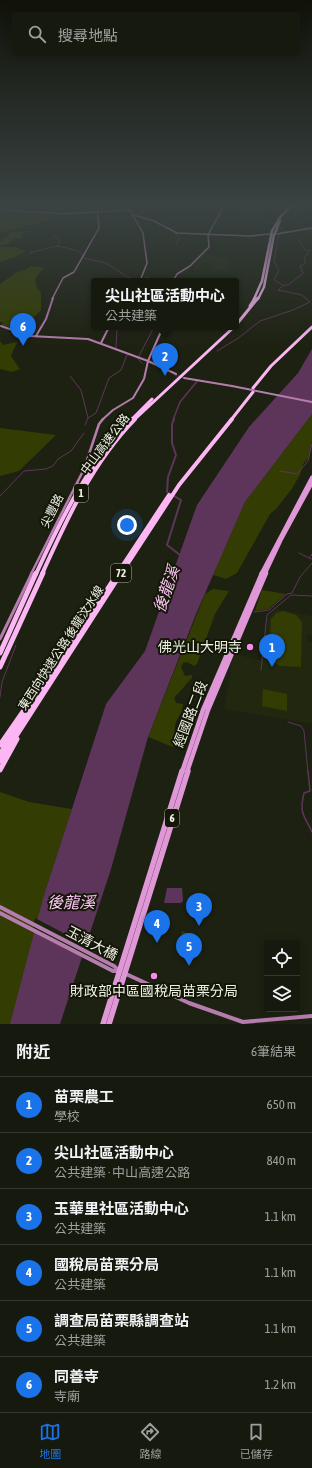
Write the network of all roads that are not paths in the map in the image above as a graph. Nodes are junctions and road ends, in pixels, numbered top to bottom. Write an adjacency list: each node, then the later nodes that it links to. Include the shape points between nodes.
1 (85, 253): 14 (street, via 74,272 63,278)
2 (146, 253): 5 (street, via 147,263)
3 (203, 253): 6 (street)
4 (271, 253): 7 (highway, 中山高速公路 / 1, via 264,287 252,308)
5 (141, 278)
6 (175, 278)
7 (239, 321)
8 (1, 326): 14 (street, via 26,336)
9 (312, 329): 21 (highway, 東西向快速公路 後龍汶水線 / 72)
10 (108, 330): 15 (street)
11 (162, 330): 18 (street, 尖豐路)
12 (228, 330): 16 (highway, 中山高速公路 / 1)
13 (230, 330): 16 (highway, 中山高速公路 / 1)
14 (36, 336): 15 (street, via 82,337)
15 (101, 343): 18 (street)
16 (212, 346): 17 (highway, 中山高速公路 / 1)
17 (208, 350): 26 (highway, 中山高速公路 / 1, via 129,422 101,456 60,523); 27 (highway, 中山高速公路 / 1, via 132,423 96,469 79,496 54,547)
18 (148, 361): 19 (street); 25 (street, 尖豐路, via 144,379 133,398 105,416 99,424 84,469)
19 (176, 375)
20 (184, 378): 22 (street, bridge)
21 (253, 390): 28 (highway, 東西向快速公路 後龍汶水線 / 72, via 161,506); 29 (highway, 東西向快速公路 後龍汶水線 / 72, via 172,496)
22 (312, 401)
23 (312, 477): 36 (main road, 經國路二段 / 6, via 267,561 203,710)
24 (312, 483): 36 (main road, 經國路二段 / 6, via 260,585 208,710)
25 (0, 639)
26 (0, 653)
27 (0, 667)
28 (44, 686): 30 (highway); 31 (highway, 東西向快速公路 後龍汶水線 / 72)
29 (22, 726): 32 (highway, 東西向快速公路 後龍汶水線 / 72); 33 (highway)
30 (0, 745)
31 (0, 754)
32 (0, 761)
33 (0, 770)
34 (0, 908): 36 (street, 玉清大橋)
35 (0, 913): 36 (street, 玉清大橋)
36 (117, 970): 37 (street, via 189,1003 243,1022); 38 (main road, 6); 39 (main road, 6)
37 (312, 1016)
38 (103, 1024)
39 (109, 1024)

